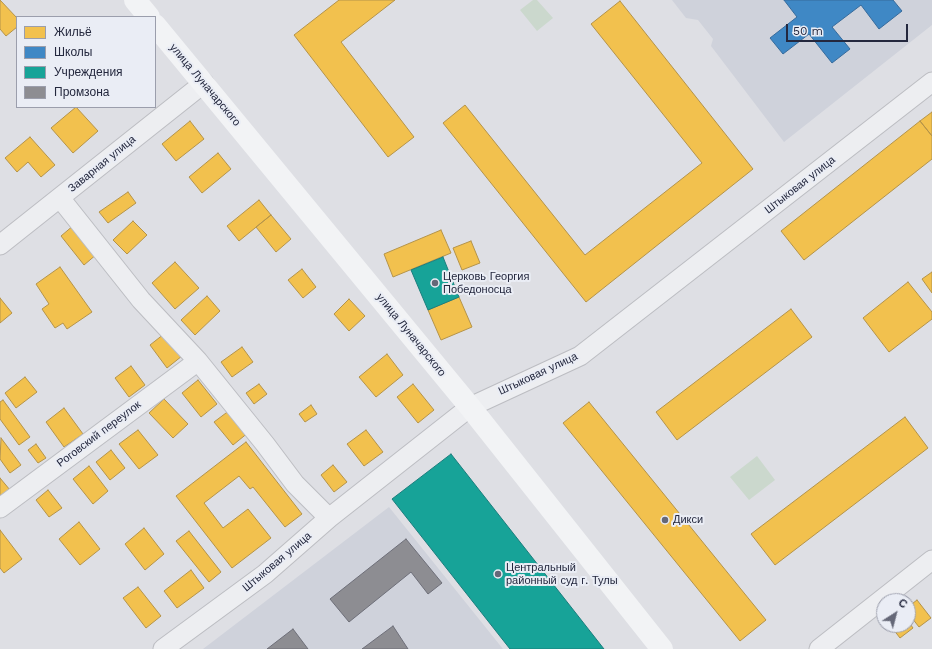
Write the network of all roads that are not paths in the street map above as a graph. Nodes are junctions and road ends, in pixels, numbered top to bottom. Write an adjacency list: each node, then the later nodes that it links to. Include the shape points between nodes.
1 (134, 0): 2 (main road)
2 (148, 16)
3 (156, 26): 5 (main road, улица Луначарского)
4 (932, 82): 9 (street, Штыковая улица, via 580,356)
5 (204, 83): 6 (street, Заварная улица); 9 (main road, улица Луначарского)
6 (60, 198): 7 (street, Заварная улица); 8 (street, via 141,300)
7 (0, 245)
8 (198, 361): 10 (street, Роговский переулок); 11 (street, via 295,484)
9 (470, 407): 11 (street, Штыковая улица); 14 (main road, улица Луначарского)
10 (0, 508)
11 (329, 518): 13 (street, Штыковая улица, via 265,574)
12 (932, 560): 15 (street)
13 (163, 649)
14 (662, 649)
15 (819, 649)

